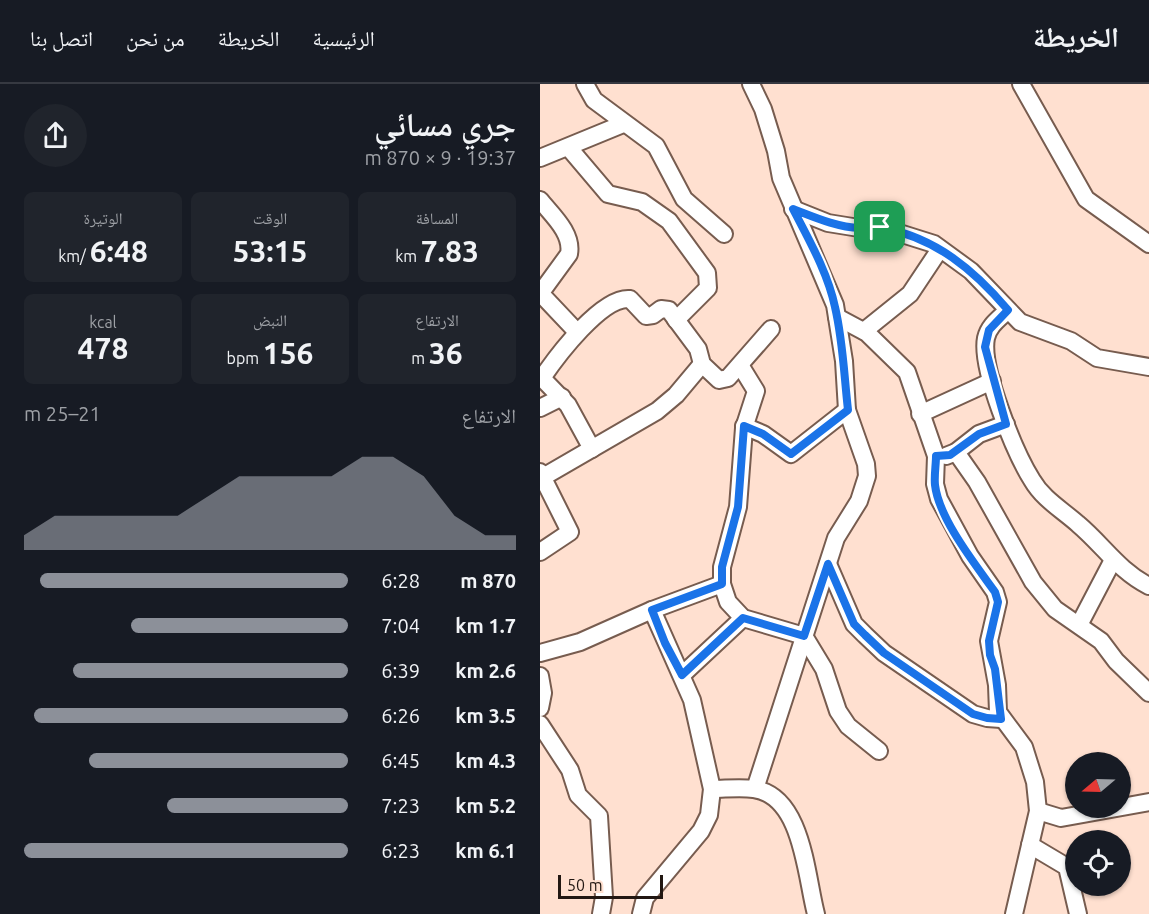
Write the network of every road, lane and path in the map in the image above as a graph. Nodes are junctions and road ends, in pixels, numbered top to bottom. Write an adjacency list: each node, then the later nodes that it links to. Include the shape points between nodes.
1 (585, 84): 4 (street, via 594,100)
2 (751, 84): 8 (street, via 763,109)
3 (1021, 84): 10 (street, via 1086,199)
4 (623, 124): 5 (street); 9 (street, via 656,146 684,199)
5 (569, 148): 6 (street); 14 (street, via 608,194 642,202 669,221 707,273 708,288)
6 (540, 158)
7 (540, 200): 17 (street, via 566,232 571,247 542,291 543,296)
8 (793, 209): 11 (street, via 828,223 880,227 907,234); 13 (street, via 813,249)
9 (724, 234)
10 (1149, 244)
11 (940, 249): 12 (street, via 971,271); 16 (street, via 910,294)
12 (1008, 310): 20 (street, via 1020,322 1071,341 1097,358); 22 (street, via 986,337)
13 (837, 317): 16 (street); 25 (street)
14 (676, 320): 17 (street, via 665,308 646,316 626,298); 18 (street, via 699,349)
15 (771, 329): 19 (street)
16 (864, 331): 26 (street, via 907,372)
17 (577, 332): 21 (street)
18 (702, 364): 19 (street, via 723,381); 29 (street, via 657,411)
19 (740, 365): 28 (street, via 756,391)
20 (1149, 367)
21 (541, 377): 23 (street)
22 (992, 381): 26 (street); 27 (street)
23 (562, 397): 24 (street); 29 (street)
24 (540, 408)
25 (848, 410): 28 (street, via 791,454); 35 (street, via 867,476 859,501 840,529)
26 (920, 414): 31 (street)
27 (1006, 424): 30 (street, via 979,434); 34 (street, via 1043,495 1077,522)
28 (744, 426): 36 (street, via 738,507 722,567)
29 (592, 449): 32 (street)
30 (956, 452): 31 (street); 40 (street, via 1033,582 1055,609)
31 (936, 456): 47 (street, via 939,499 998,602 989,641)
32 (541, 475): 33 (street, via 570,532)
33 (540, 552)
34 (1113, 560): 37 (street); 40 (street)
35 (828, 564): 41 (street); 47 (street, via 854,624 884,653 973,714)
36 (722, 584): 38 (street); 39 (street, via 728,602)
37 (1149, 586)
38 (652, 610): 42 (street, via 580,642); 43 (street)
39 (743, 618): 41 (street); 43 (street)
40 (1079, 625): 45 (street, via 1101,640)
41 (804, 636): 49 (street, via 820,659 838,711 848,726); 51 (street)
42 (540, 653)
43 (682, 675): 50 (street, via 692,700)
44 (540, 676): 46 (street)
45 (1149, 693)
46 (540, 708)
47 (1001, 719): 53 (street, via 1024,747 1035,782)
48 (540, 724): 55 (street, via 570,770 578,795 599,816 604,897)
49 (879, 751)
50 (712, 789): 51 (street); 56 (street, via 709,815 701,831 645,898)
51 (755, 789): 57 (street, via 789,814 798,832)
52 (1149, 802): 53 (street, via 1061,818)
53 (1038, 811): 54 (street)
54 (1030, 845): 58 (street); 59 (street, via 1067,867)
55 (601, 914)
56 (641, 914)
57 (816, 914)
58 (1014, 914)
59 (1078, 914)

